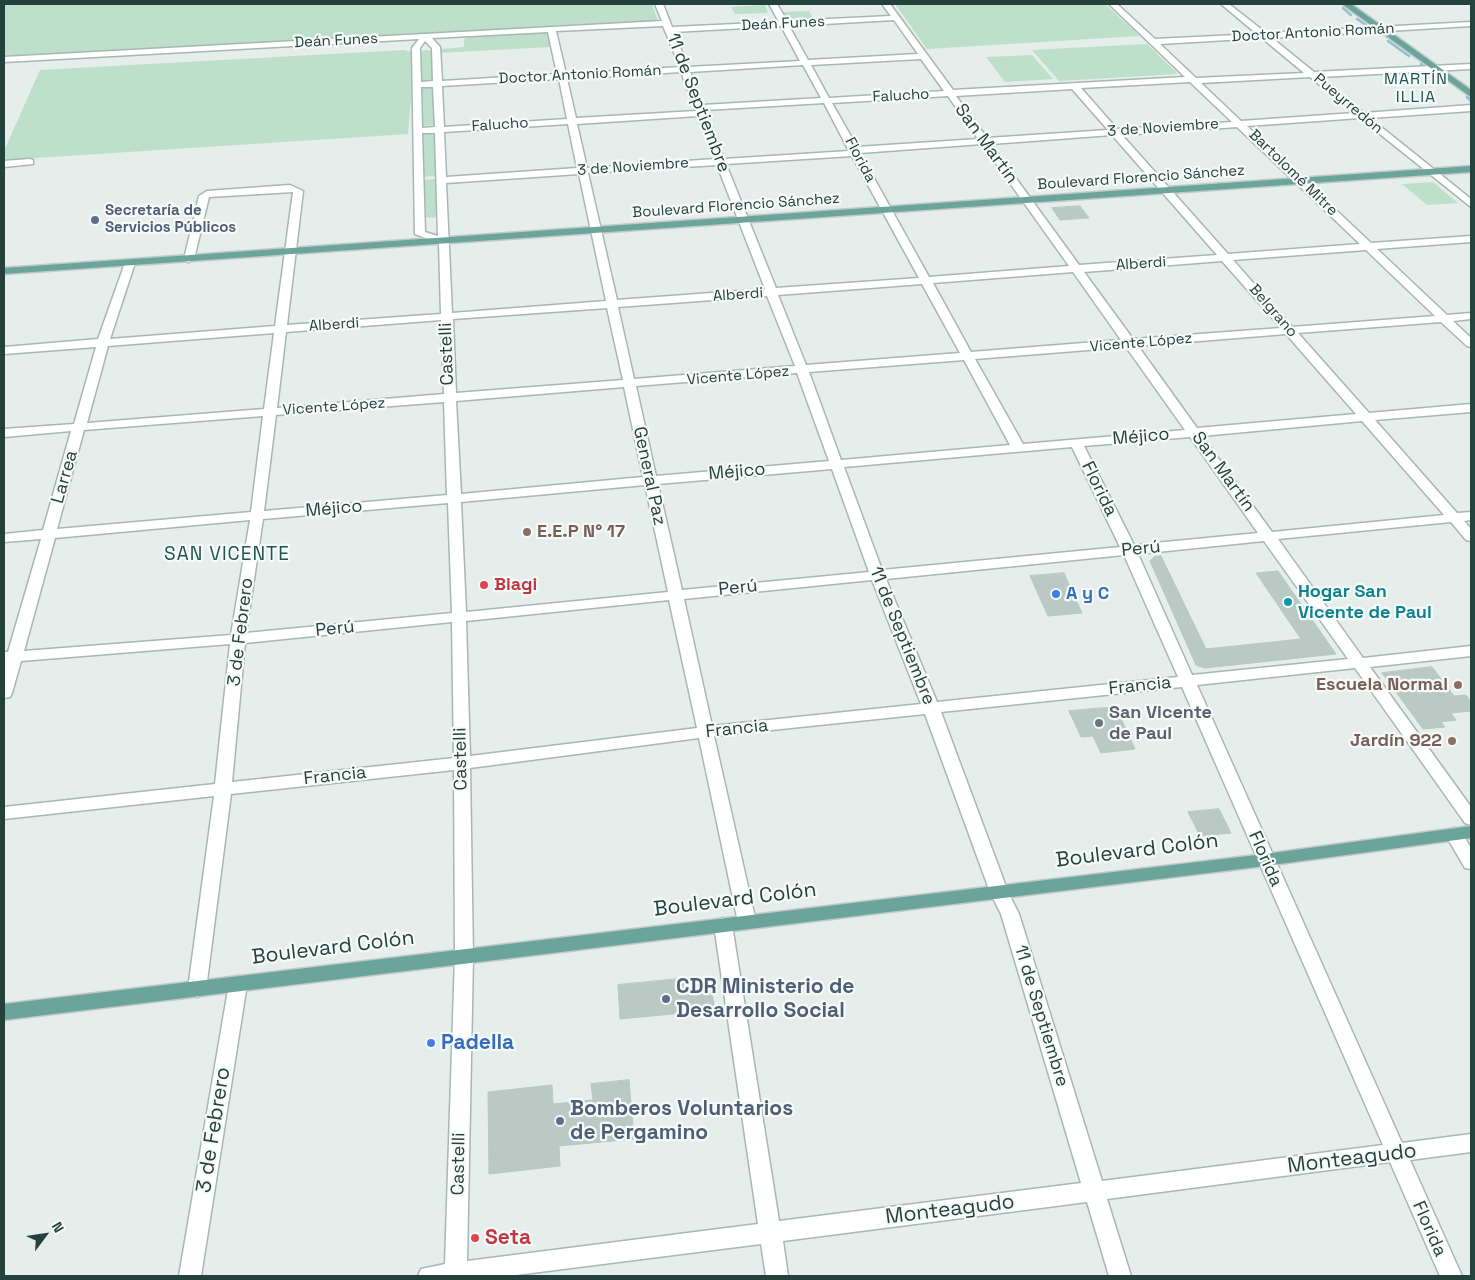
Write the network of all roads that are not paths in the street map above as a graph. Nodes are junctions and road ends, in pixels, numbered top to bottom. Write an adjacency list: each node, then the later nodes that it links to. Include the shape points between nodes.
1 (659, 4): 10 (street, 11 de Septiembre)
2 (773, 4): 8 (street, Florida)
3 (886, 4): 7 (street, San Martín)
4 (1113, 4): 15 (street, Bartolomé Mitre)
5 (1225, 4): 14 (street, Pueyrredón)
6 (1346, 4): 11 (main road)
7 (896, 18): 8 (street, Deán Funes); 16 (street, San Martín)
8 (785, 24): 10 (street, Deán Funes); 18 (street, Florida)
9 (1471, 24): 11 (street, Doctor Antonio Román)
10 (669, 27): 12 (street, Deán Funes); 21 (street, 11 de Septiembre)
11 (1381, 29): 14 (street, Doctor Antonio Román); 20 (main road)
12 (552, 30): 13 (street, Deán Funes); 23 (street, General Paz)
13 (425, 36): 17 (street, Deán Funes); 25 (street, Castelli, via 436,47); 26 (street, via 416,48)
14 (1264, 36): 15 (street, Doctor Antonio Román); 22 (street, Pueyrredón)
15 (1154, 42): 24 (street, Bartolomé Mitre)
16 (924, 56): 18 (street, Doctor Antonio Román); 28 (street, San Martín)
17 (4, 60)
18 (806, 63): 21 (street, Doctor Antonio Román); 30 (street, Florida)
19 (1471, 66): 20 (street, Falucho)
20 (1436, 68): 22 (street, Falucho); 29 (main road)
21 (685, 69): 23 (street, Doctor Antonio Román); 32 (street, 11 de Septiembre)
22 (1313, 74): 24 (street, Falucho); 33 (street, Pueyrredón)
23 (563, 76): 25 (street, Doctor Antonio Román); 34 (street, General Paz)
24 (1194, 80): 27 (street, Falucho); 35 (street, Bartolomé Mitre)
25 (437, 84): 26 (street, Doctor Antonio Román); 36 (street, Castelli)
26 (416, 85): 37 (street)
27 (1074, 86): 28 (street, Falucho); 38 (street, Belgrano)
28 (949, 93): 30 (street, Falucho); 39 (street, San Martín)
29 (1471, 94)
30 (828, 100): 32 (street, Falucho); 40 (street, Florida)
31 (1471, 108): 33 (street, 3 de Noviembre)
32 (701, 110): 34 (street, Falucho); 41 (street, 11 de Septiembre)
33 (1362, 115): 35 (street, 3 de Noviembre); 46 (street, Pueyrredón)
34 (571, 121): 36 (street, Falucho); 45 (street, General Paz)
35 (1240, 123): 38 (street, 3 de Noviembre); 49 (street, Bartolomé Mitre)
36 (438, 129): 37 (street, Falucho); 48 (street, Castelli)
37 (418, 131): 47 (street)
38 (1114, 132): 39 (street, 3 de Noviembre); 50 (street, Belgrano)
39 (983, 140): 40 (street, 3 de Noviembre); 51 (street, San Martín)
40 (855, 151): 41 (street, 3 de Noviembre); 53 (street, Florida)
41 (721, 161): 45 (street, 3 de Noviembre); 54 (street, 11 de Septiembre)
42 (30, 162): 43 (street)
43 (4, 164)
44 (1471, 169): 46 (main road, Boulevard Florencio Sánchez)
45 (582, 170): 48 (street, 3 de Noviembre); 55 (street, General Paz)
46 (1432, 172): 49 (main road, Boulevard Florencio Sánchez); 52 (street, Pueyrredón)
47 (419, 179): 48 (street, 3 de Noviembre); 57 (street, via 420,234)
48 (440, 179): 57 (street, Castelli)
49 (1302, 182): 50 (main road, Boulevard Florencio Sánchez); 58 (street, Bartolomé Mitre)
50 (1166, 191): 51 (main road, Boulevard Florencio Sánchez); 61 (street, Belgrano)
51 (1027, 201): 53 (main road, Boulevard Florencio Sánchez); 63 (street, San Martín)
52 (1471, 204)
53 (887, 210): 54 (main road, Boulevard Florencio Sánchez); 65 (street, Florida)
54 (744, 220): 55 (main road, Boulevard Florencio Sánchez); 66 (street, 11 de Septiembre)
55 (595, 230): 57 (main road, Boulevard Florencio Sánchez); 67 (street, General Paz)
56 (1471, 239): 58 (street, Alberdi)
57 (444, 241): 59 (main road, Boulevard Florencio Sánchez); 68 (street, Castelli)
58 (1370, 247): 61 (street, Alberdi); 70 (street, Bartolomé Mitre)
59 (289, 252): 60 (main road, Boulevard Florencio Sánchez); 60 (street, 3 de Febrero, via 298,191 294,189 207,194); 71 (street, 3 de Febrero)
60 (189, 258): 62 (main road, Boulevard Florencio Sánchez)
61 (1226, 258): 63 (street, Alberdi); 72 (street, Belgrano)
62 (130, 263): 64 (main road, Boulevard Florencio Sánchez); 73 (street, Larrea)
63 (1077, 269): 65 (street, Alberdi); 74 (street, San Martín)
64 (4, 271)
65 (927, 280): 66 (street, Alberdi); 77 (street, Florida)
66 (772, 292): 67 (street, Alberdi); 78 (street, 11 de Septiembre)
67 (612, 304): 68 (street, Alberdi); 79 (street, General Paz)
68 (445, 316): 71 (street, Alberdi); 80 (street, Castelli)
69 (1471, 316): 70 (street, Vicente López)
70 (1445, 318): 72 (street, Vicente López); 75 (street, Bartolomé Mitre)
71 (280, 329): 73 (street, Alberdi); 82 (street, 3 de Febrero)
72 (1290, 331): 74 (street, Vicente López); 83 (street, Belgrano)
73 (103, 342): 76 (street, Alberdi); 84 (street, Larrea)
74 (1132, 344): 77 (street, Vicente López); 85 (street, San Martín)
75 (1471, 344)
76 (4, 350)
77 (969, 357): 78 (street, Vicente López); 88 (street, Florida)
78 (802, 370): 79 (street, Vicente López); 89 (street, 11 de Septiembre)
79 (629, 385): 80 (street, Vicente López); 90 (street, General Paz)
80 (449, 399): 82 (street, Vicente López); 91 (street, Castelli)
81 (1471, 408): 83 (street, Méjico)
82 (270, 411): 84 (street, Vicente López); 92 (street, 3 de Febrero)
83 (1365, 417): 85 (street, Méjico); 94 (street, Belgrano)
84 (80, 427): 86 (street, Vicente López); 95 (street, Larrea)
85 (1195, 432): 87 (street, Méjico); 96 (street, San Martín)
86 (4, 433)
87 (1076, 442): 88 (street, Méjico); 99 (street, Florida)
88 (1018, 447): 89 (street, Méjico)
89 (837, 463): 90 (street, Méjico); 100 (street, 11 de Septiembre)
90 (650, 481): 91 (street, Méjico); 101 (street, General Paz)
91 (452, 499): 92 (street, Méjico); 102 (street, Castelli)
92 (257, 516): 95 (street, Méjico); 103 (street, 3 de Febrero)
93 (1471, 516): 94 (street, Perú)
94 (1454, 518): 96 (street, Perú); 97 (street, Belgrano)
95 (50, 533): 98 (street, Méjico); 105 (street, Larrea)
96 (1268, 536): 99 (street, Perú); 106 (street, San Martín)
97 (1471, 537)
98 (4, 538)
99 (1129, 550): 100 (street, Perú); 107 (street, Florida)
100 (877, 575): 101 (street, Perú); 109 (street, 11 de Septiembre)
101 (674, 594): 102 (street, Perú); 110 (street, General Paz)
102 (459, 616): 103 (street, Perú); 111 (street, Castelli)
103 (238, 639): 105 (street, Perú); 112 (street, 3 de Febrero)
104 (1471, 651): 106 (street, Francia)
105 (10, 656): 108 (street, Larrea)
106 (1359, 663): 107 (street, Francia); 114 (street, San Martín)
107 (1188, 681): 109 (street, Francia); 116 (street, Florida)
108 (4, 693)
109 (931, 708): 110 (street, Francia); 118 (street, 11 de Septiembre)
110 (705, 732): 111 (street, Francia); 119 (street, General Paz)
111 (462, 763): 112 (street, Francia); 121 (street, Castelli)
112 (223, 788): 113 (street, Francia); 123 (street, 3 de Febrero)
113 (4, 813)
114 (1471, 819)
115 (1463, 833): 116 (main road, Boulevard Colón); 117 (street)
116 (1265, 860): 118 (main road, Boulevard Colón); 126 (street, Florida)
117 (1471, 863)
118 (999, 892): 119 (main road, Boulevard Colón); 127 (street, 11 de Septiembre, via 1010,914)
119 (747, 922): 120 (main road, Boulevard Colón)
120 (723, 925): 121 (main road, Boulevard Colón); 128 (street)
121 (464, 957): 122 (main road, Boulevard Colón); 129 (street, Castelli)
122 (238, 984): 123 (main road, Boulevard Colón); 130 (street, 3 de Febrero)
123 (197, 989): 124 (main road, Boulevard Colón)
124 (4, 1012)
125 (1471, 1143): 126 (street, Monteagudo)
126 (1395, 1153): 127 (street, Monteagudo); 134 (street, Florida)
127 (1094, 1191): 128 (street, Monteagudo); 133 (street, 11 de Septiembre)
128 (771, 1233): 129 (street, Monteagudo); 132 (street)
129 (456, 1274): 131 (street, Monteagudo)
130 (190, 1276)
131 (429, 1276)
132 (777, 1276)
133 (1120, 1276)
134 (1451, 1276)

